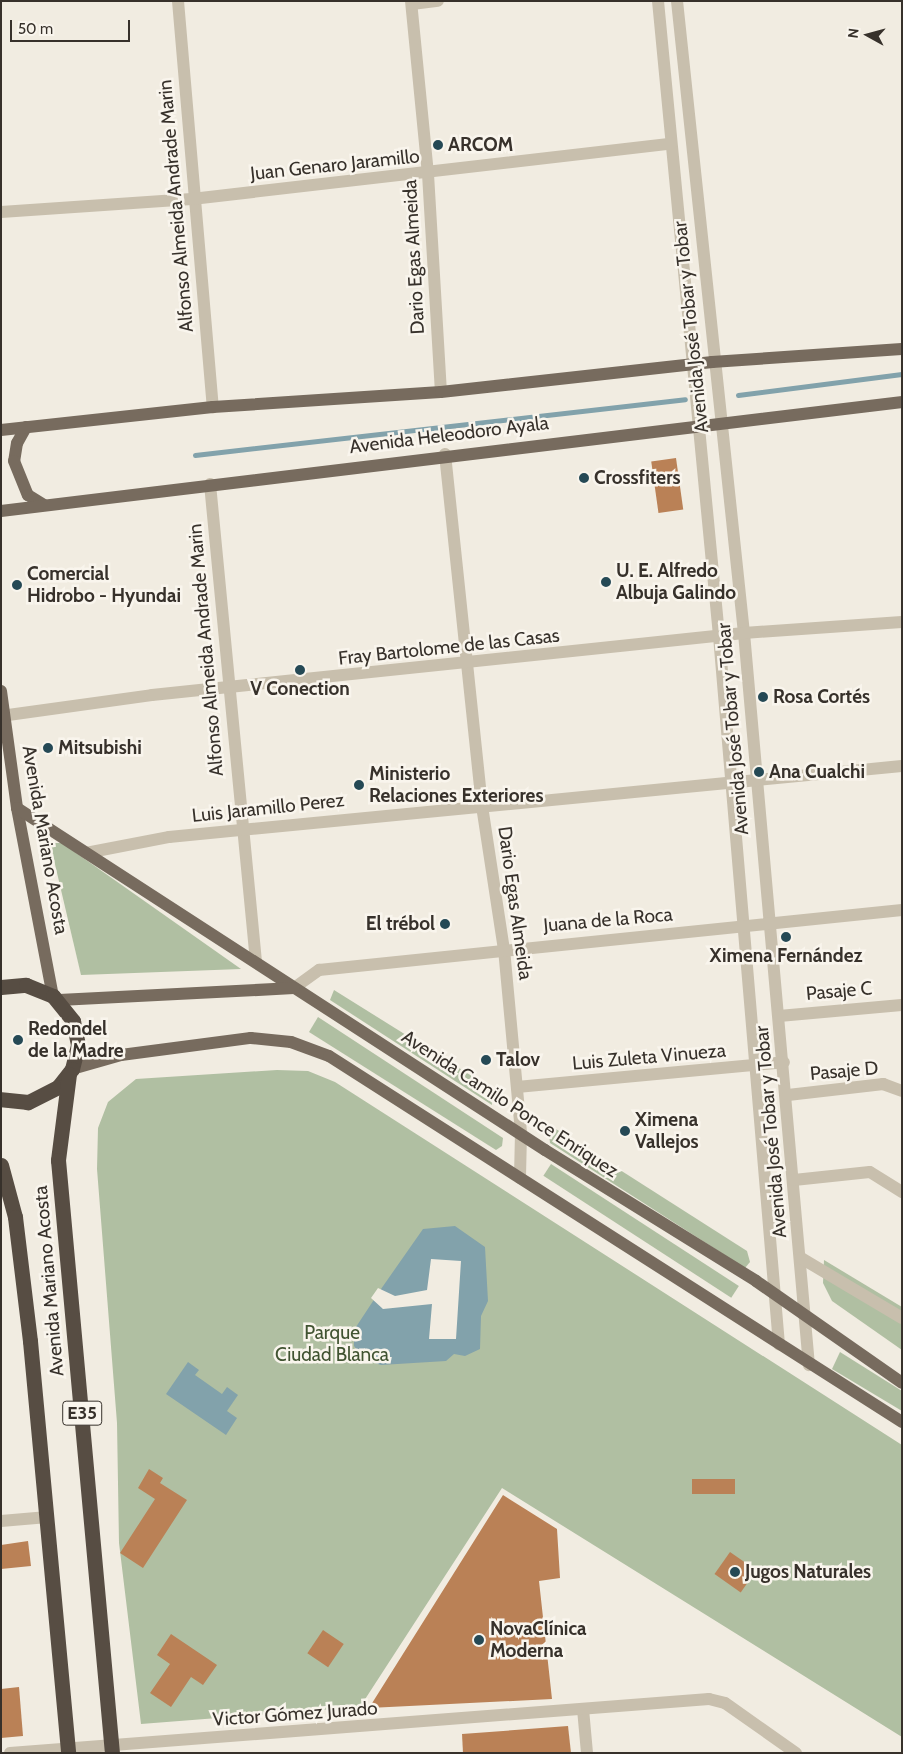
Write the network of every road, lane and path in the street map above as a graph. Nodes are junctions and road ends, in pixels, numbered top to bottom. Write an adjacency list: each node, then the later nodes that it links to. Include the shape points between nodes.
1 (178, 1): 8 (street, Alfonso Almeida Andrade Marin)
2 (438, 1): 5 (street)
3 (658, 1): 6 (street, Avenida José Tobar y Tobar)
4 (677, 1): 11 (street, Avenida José Tobar y Tobar)
5 (412, 2): 7 (street, Dario Egas Almeida)
6 (671, 144): 7 (street, Juan Genaro Jaramillo); 12 (street, Avenida José Tobar y Tobar)
7 (428, 174): 8 (street, Juan Genaro Jaramillo); 13 (street, Dario Egas Almeida)
8 (192, 199): 9 (street, Juan Genaro Jaramillo); 15 (street, Alfonso Almeida Andrade Marin)
9 (1, 212)
10 (902, 350): 11 (main road)
11 (712, 362): 12 (main road); 16 (street, Avenida José Tobar y Tobar)
12 (690, 364): 13 (main road); 17 (street, Avenida José Tobar y Tobar)
13 (441, 392): 15 (main road)
14 (902, 402): 16 (main road, Avenida Heleodoro Ayala)
15 (213, 408): 18 (main road)
16 (719, 421): 17 (main road, Avenida Heleodoro Ayala); 25 (street, Avenida José Tobar y Tobar)
17 (698, 424): 20 (main road, Avenida Heleodoro Ayala); 26 (street, Avenida José Tobar y Tobar)
18 (26, 427): 19 (main road); 22 (main road, via 17,443 14,461 28,495)
19 (1, 430)
20 (445, 454): 21 (main road, Avenida Heleodoro Ayala); 27 (street, Dario Egas Almeida)
21 (210, 484): 22 (main road, Avenida Heleodoro Ayala); 28 (street, Alfonso Almeida Andrade Marin)
22 (44, 505): 23 (main road, Avenida Heleodoro Ayala)
23 (1, 511)
24 (902, 622): 25 (street, Fray Bartolome de las Casas)
25 (744, 633): 26 (street, Fray Bartolome de las Casas); 32 (street, Avenida José Tobar y Tobar)
26 (719, 636): 27 (street, Fray Bartolome de las Casas); 33 (street, Avenida José Tobar y Tobar)
27 (467, 665): 28 (street, Fray Bartolome de las Casas); 34 (street, Dario Egas Almeida)
28 (226, 688): 30 (street, Fray Bartolome de las Casas); 36 (street, Alfonso Almeida Andrade Marin)
29 (1, 691): 30 (main road, Avenida Mariano Acosta)
30 (3, 716): 35 (main road, Avenida Mariano Acosta)
31 (902, 766): 32 (street, Luis Jaramillo Perez)
32 (756, 781): 33 (street, Luis Jaramillo Perez); 39 (street, Avenida José Tobar y Tobar)
33 (729, 784): 34 (street, Luis Jaramillo Perez); 40 (street, Avenida José Tobar y Tobar)
34 (482, 806): 36 (street, Luis Jaramillo Perez); 41 (street, Dario Egas Almeida)
35 (17, 808): 37 (main road, Avenida Camilo Ponce Enriquez); 45 (main road, Avenida Mariano Acosta)
36 (242, 829): 37 (street, Luis Jaramillo Perez, via 169,837); 42 (street, Alfonso Almeida Andrade Marin)
37 (86, 853): 42 (main road, Avenida Camilo Ponce Enriquez)
38 (902, 910): 39 (street, Juana de la Roca)
39 (772, 923): 40 (street, Juana de la Roca); 47 (street, Avenida José Tobar y Tobar)
40 (742, 926): 41 (street, Juana de la Roca); 49 (street, Avenida José Tobar y Tobar)
41 (504, 949): 44 (street, Juana de la Roca, via 319,970); 51 (street, Dario Egas Almeida)
42 (256, 962): 44 (main road, Avenida Camilo Ponce Enriquez)
43 (1, 988): 45 (highway, via 26,985)
44 (294, 988): 45 (main road); 55 (main road, Avenida Camilo Ponce Enriquez)
45 (56, 998): 50 (highway, E35, via 76,1033)
46 (902, 1005): 47 (street, Pasaje C)
47 (779, 1016): 48 (street, Avenida José Tobar y Tobar)
48 (784, 1062): 49 (street, Luis Zuleta Vinueza); 53 (street, Avenida José Tobar y Tobar)
49 (755, 1066): 51 (street, Luis Zuleta Vinueza); 61 (street, Avenida José Tobar y Tobar)
50 (70, 1072): 54 (highway, via 44,1097 28,1102); 57 (main road, via 191,1044 252,1038 291,1042 329,1056); 71 (highway, Avenida Mariano Acosta / E35, via 58,1160)
51 (517, 1087): 55 (street, Dario Egas Almeida)
52 (902, 1091): 53 (street, Pasaje D, via 883,1084)
53 (788, 1095): 58 (street, Avenida José Tobar y Tobar)
54 (1, 1099)
55 (520, 1133): 57 (street, Dario Egas Almeida); 61 (main road, Avenida Camilo Ponce Enriquez)
56 (1, 1165): 68 (highway, Avenida Mariano Acosta / E35, via 15,1217)
57 (520, 1178): 64 (main road)
58 (794, 1180): 59 (street, via 870,1172); 60 (street, Avenida José Tobar y Tobar)
59 (902, 1192)
60 (801, 1258): 62 (street, Avenida José Tobar y Tobar); 63 (street)
61 (777, 1296): 62 (main road, Avenida Camilo Ponce Enriquez); 64 (street, Avenida José Tobar y Tobar)
62 (806, 1317): 65 (street, Avenida José Tobar y Tobar); 66 (main road, Avenida Camilo Ponce Enriquez)
63 (902, 1318)
64 (778, 1344): 65 (main road)
65 (810, 1365): 67 (main road)
66 (902, 1383)
67 (902, 1422)
68 (48, 1517): 69 (street); 72 (highway, Avenida Mariano Acosta / E35)
69 (1, 1521)
70 (583, 1709): 71 (street, Victor Gómez Jurado); 74 (street); 75 (street, Victor Gómez Jurado, via 718,1700)
71 (112, 1749): 72 (street, Victor Gómez Jurado)
72 (68, 1750): 73 (street, Victor Gómez Jurado)
73 (10, 1753)
74 (587, 1753)
75 (796, 1753)

